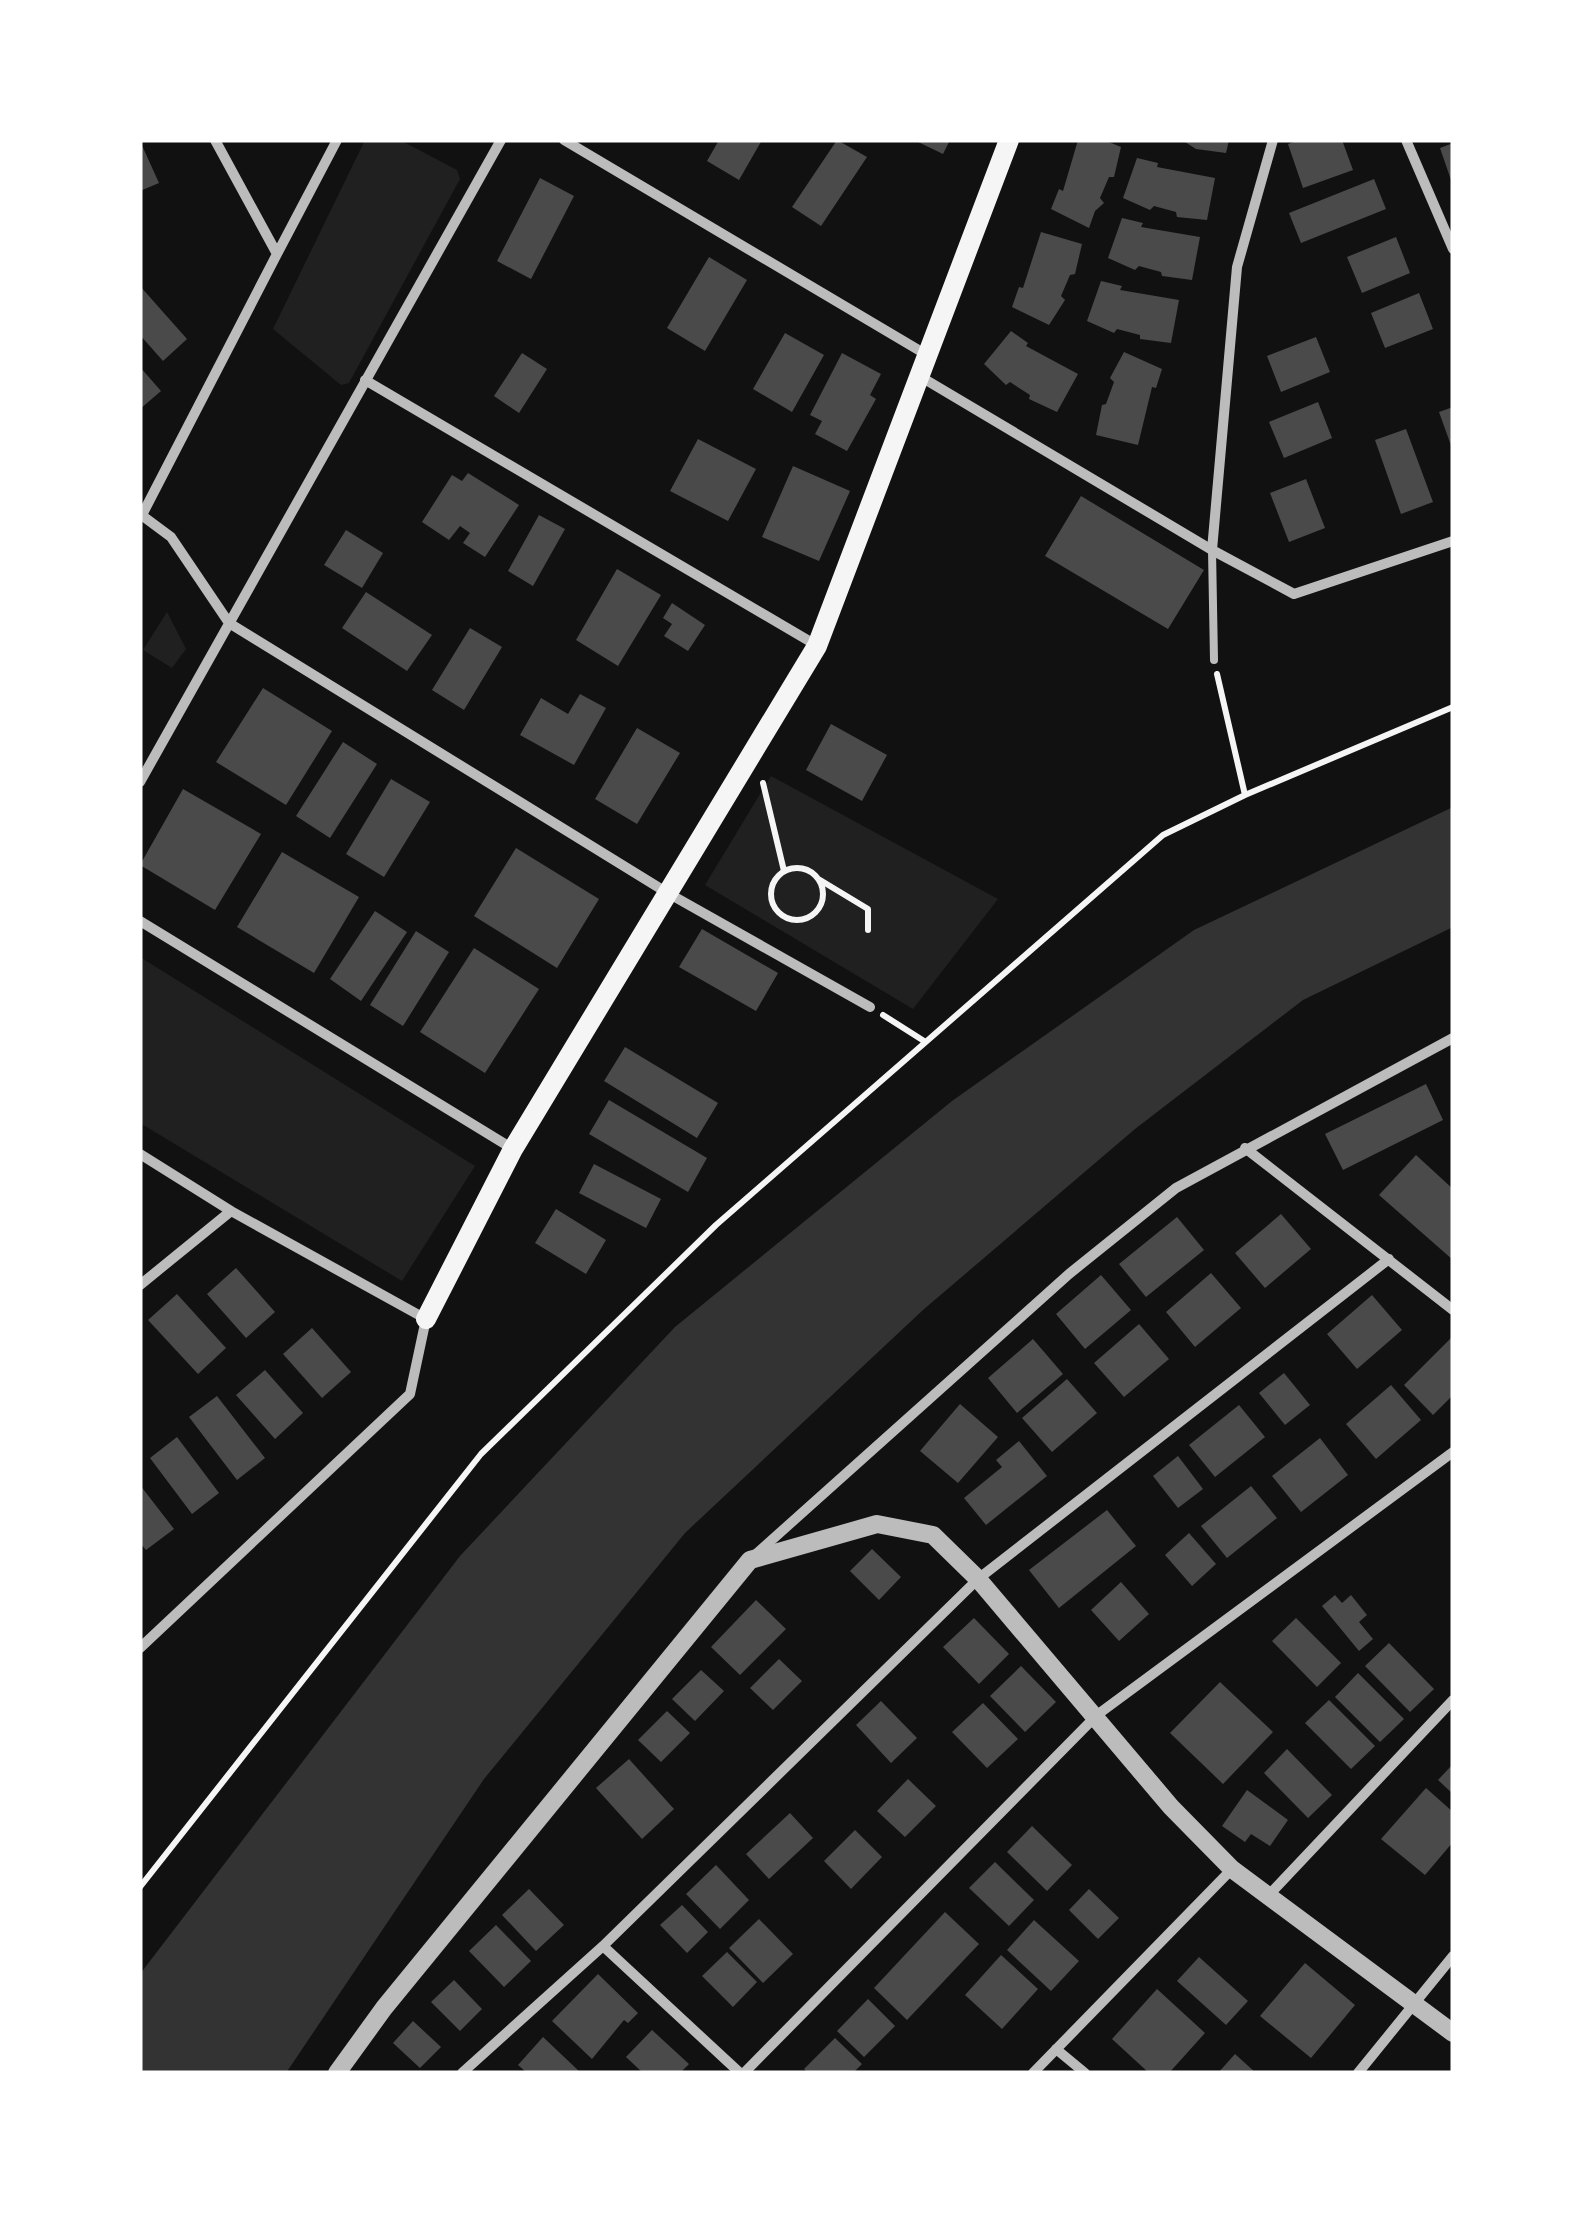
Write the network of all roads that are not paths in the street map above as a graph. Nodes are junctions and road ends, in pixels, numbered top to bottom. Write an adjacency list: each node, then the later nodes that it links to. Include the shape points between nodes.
1 (215, 140): 9 (street)
2 (337, 140): 9 (street)
3 (501, 140): 12 (street)
4 (564, 140): 10 (street)
5 (1010, 140): 10 (main road)
6 (1273, 140): 15 (street, via 1237,268)
7 (1406, 140): 8 (street)
8 (1453, 249)
9 (277, 254): 13 (street)
10 (928, 356): 11 (main road)
11 (920, 377): 15 (street); 17 (main road)
12 (365, 380): 16 (street); 17 (street)
13 (141, 514): 16 (street, via 172,537)
14 (1453, 541): 15 (street, via 1294,594)
15 (1212, 550): 18 (lane)
16 (229, 623): 19 (street); 20 (street)
17 (817, 646): 20 (main road)
18 (1214, 660)
19 (140, 782)
20 (666, 892): 22 (street); 25 (main road)
21 (140, 921): 25 (street)
22 (870, 1007)
23 (1453, 1038): 24 (street)
24 (1244, 1148): 28 (street); 33 (street, via 1176,1188 1069,1274)
25 (513, 1149): 31 (main road)
26 (140, 1154): 27 (street)
27 (230, 1212): 29 (street); 31 (street)
28 (1389, 1260): 30 (street); 34 (street)
29 (140, 1285)
30 (1453, 1310)
31 (426, 1319): 35 (street, via 410,1394)
32 (1453, 1452): 37 (street)
33 (750, 1560): 34 (street, via 877,1524 932,1535); 45 (street)
34 (978, 1579): 37 (street); 40 (street)
35 (140, 1648)
36 (1453, 1700): 39 (street)
37 (1098, 1715): 38 (street, via 1171,1807); 47 (street)
38 (1232, 1868): 39 (street); 44 (street)
39 (1268, 1896): 42 (street)
40 (603, 1946): 46 (street); 47 (street)
41 (1453, 1956): 42 (street)
42 (1417, 2002): 43 (street); 50 (street)
43 (1453, 2033)
44 (1056, 2049): 48 (street); 49 (street)
45 (337, 2073)
46 (462, 2073)
47 (742, 2073)
48 (1033, 2073)
49 (1085, 2073)
50 (1358, 2073)

